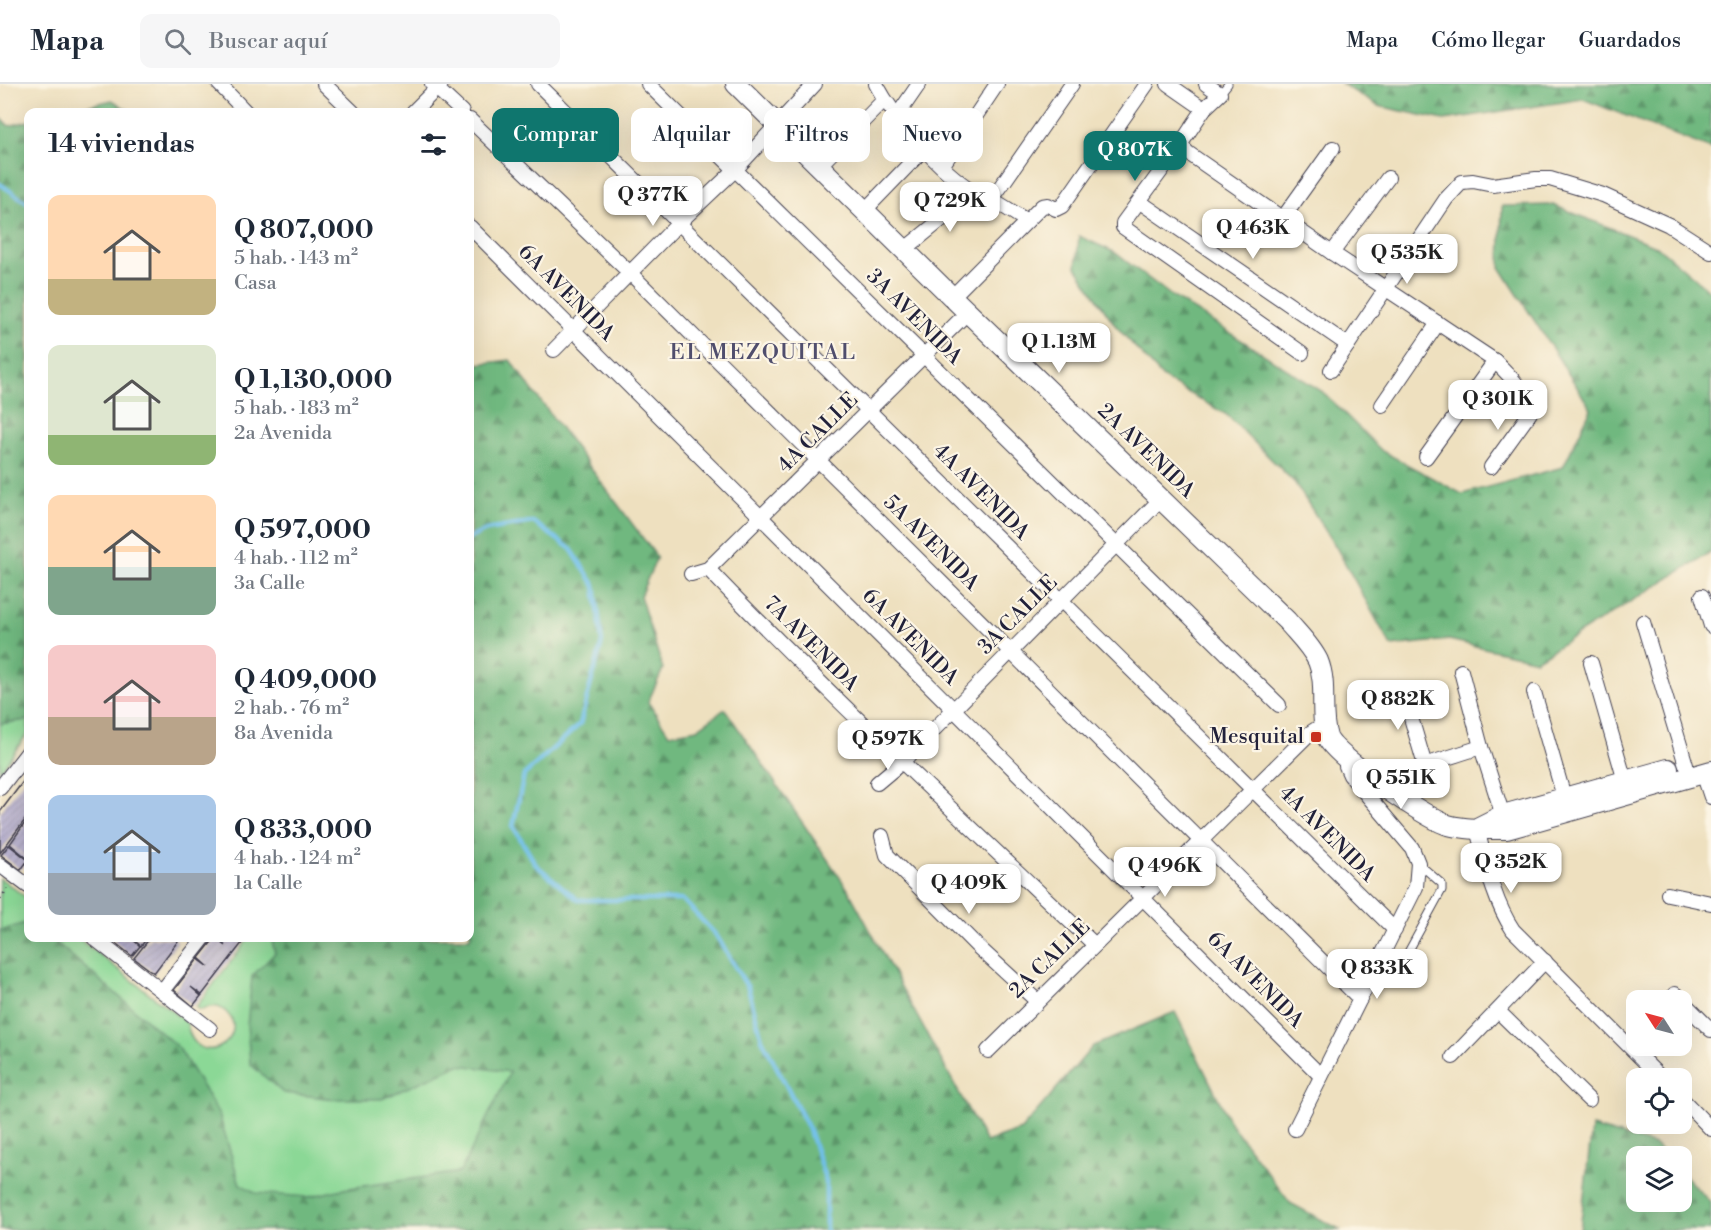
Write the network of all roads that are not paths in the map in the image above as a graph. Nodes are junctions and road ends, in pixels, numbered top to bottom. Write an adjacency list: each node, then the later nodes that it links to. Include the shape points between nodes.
1 (219, 84): 17 (street)
2 (324, 84): 18 (street)
3 (538, 84): 43 (street, 4A AVENIDA)
4 (648, 84): 35 (street, 3A AVENIDA)
5 (736, 84): 25 (main road, 2A AVENIDA)
6 (815, 84): 21 (street)
7 (876, 84): 16 (street)
8 (919, 84): 23 (street)
9 (996, 84): 34 (street)
10 (1072, 84): 38 (street)
11 (1147, 84): 42 (street, via 1062,206 1042,207)
12 (1168, 84): 24 (street)
13 (1206, 84): 15 (street)
14 (437, 85): 19 (street); 20 (street)
15 (1224, 89): 24 (street)
16 (884, 100): 22 (street); 33 (street)
17 (242, 108)
18 (349, 108)
19 (417, 108)
20 (458, 108)
21 (792, 108)
22 (890, 108)
23 (902, 108)
24 (1204, 109): 28 (street)
25 (764, 112)
26 (474, 124): 48 (street, 5A AVENIDA)
27 (764, 137): 35 (street)
28 (1180, 145): 39 (street); 41 (street)
29 (1333, 148): 41 (street)
30 (815, 162): 33 (main road, 2A AVENIDA)
31 (911, 162): 40 (street)
32 (938, 162): 34 (street)
33 (819, 166): 40 (main road, 2A AVENIDA)
34 (942, 166): 37 (street)
35 (735, 170): 43 (street); 57 (street, 3A AVENIDA)
36 (1388, 178): 47 (street)
37 (975, 192): 38 (street); 45 (street)
38 (992, 199): 42 (street)
39 (1140, 201): 54 (street); 56 (street, via 1123,227)
40 (865, 210): 45 (main road, 2A AVENIDA)
41 (1283, 218): 47 (street)
42 (1027, 221): 50 (street)
43 (679, 223): 48 (street); 61 (street, 4A AVENIDA)
44 (474, 231): 53 (street, 6A AVENIDA)
45 (904, 250): 50 (main road, 2A AVENIDA)
46 (1711, 252): 49 (street, via 1670,225 1603,195 1550,179 1493,185 1462,182)
47 (1332, 253): 49 (street)
48 (630, 273): 53 (street); 63 (street, 5A AVENIDA)
49 (1386, 287): 52 (street); 54 (street)
50 (951, 297): 51 (main road, 2A AVENIDA)
51 (968, 312): 57 (street, 4A CALLE); 65 (main road, 2A AVENIDA)
52 (1438, 323): 58 (street); 60 (street)
53 (573, 330): 55 (street); 66 (street, 6A AVENIDA)
54 (1348, 345): 59 (street)
55 (554, 350)
56 (1302, 353)
57 (924, 356): 61 (street, 4A CALLE); 67 (street, 3A AVENIDA)
58 (1495, 361): 62 (street); 64 (street, via 1514,380 1528,401 1530,413)
59 (1331, 370)
60 (1382, 405)
61 (869, 411): 63 (street, 4A CALLE); 71 (street, 4A AVENIDA)
62 (1426, 457)
63 (819, 461): 66 (street, 4A CALLE); 74 (street, 5A AVENIDA)
64 (1491, 467)
65 (1161, 499): 67 (street, 3A CALLE); 81 (main road, 2A AVENIDA, via 1287,621 1311,650 1320,668)
66 (762, 518): 68 (street, 4A CALLE); 80 (street, 6A AVENIDA)
67 (1116, 544): 71 (street, 3A CALLE); 79 (street, 3A AVENIDA)
68 (708, 569): 69 (street, 4A CALLE); 85 (street, 7A AVENIDA)
69 (691, 574)
70 (1702, 596): 73 (street)
71 (1062, 601): 74 (street, 3A CALLE); 90 (street, 4A AVENIDA)
72 (1643, 622): 86 (street)
73 (1711, 626)
74 (1011, 652): 80 (street, 3A CALLE); 96 (street, 5A AVENIDA)
75 (1591, 663): 87 (street)
76 (1461, 671): 82 (street)
77 (1534, 692): 91 (street)
78 (1404, 694): 82 (street, via 1424,762)
79 (1279, 705)
80 (954, 710): 85 (street, 3A CALLE); 101 (street, 6A AVENIDA)
81 (1324, 724): 84 (main road, via 1332,746); 90 (street, 2A CALLE)
82 (1481, 747): 93 (street)
83 (24, 757): 89 (street)
84 (1348, 760): 94 (main road, via 1433,819); 97 (street, via 1346,770 1412,848)
85 (902, 762): 88 (street, 3A CALLE); 106 (street, 7A AVENIDA)
86 (1703, 767): 87 (main road); 92 (street); 93 (main road)
87 (1625, 781): 91 (main road)
88 (878, 783)
89 (0, 788)
90 (1252, 789): 96 (street, 2A CALLE); 103 (street, 4A AVENIDA)
91 (1564, 797): 93 (main road)
92 (1711, 797)
93 (1505, 822): 94 (main road)
94 (1477, 829): 108 (street, via 1504,917)
95 (882, 836): 111 (street, via 886,855)
96 (1200, 841): 101 (street, 2A CALLE); 110 (street, 5A AVENIDA)
97 (1418, 863): 103 (street, via 1416,887); 107 (lane, via 1442,884 1442,890)
98 (0, 865): 99 (street)
99 (24, 883)
100 (1668, 894): 102 (street)
101 (1143, 898): 106 (street, 2A CALLE); 119 (street, 6A AVENIDA)
102 (1711, 903)
103 (1395, 930): 110 (street)
104 (101, 942): 109 (street)
105 (201, 942): 109 (street)
106 (1095, 945): 111 (street, 2A CALLE)
107 (1407, 954)
108 (1545, 961): 112 (street); 118 (street)
109 (162, 991): 114 (street)
110 (1360, 999): 119 (street)
111 (1037, 1001): 116 (street, 2A CALLE)
112 (1498, 1011): 117 (street); 120 (street)
113 (1692, 1011): 115 (street)
114 (210, 1029)
115 (1711, 1030)
116 (988, 1051)
117 (1453, 1057)
118 (1651, 1068)
119 (1321, 1076): 123 (street)
120 (1590, 1100)
121 (1692, 1109): 122 (street)
122 (1711, 1128)
123 (1295, 1129)

